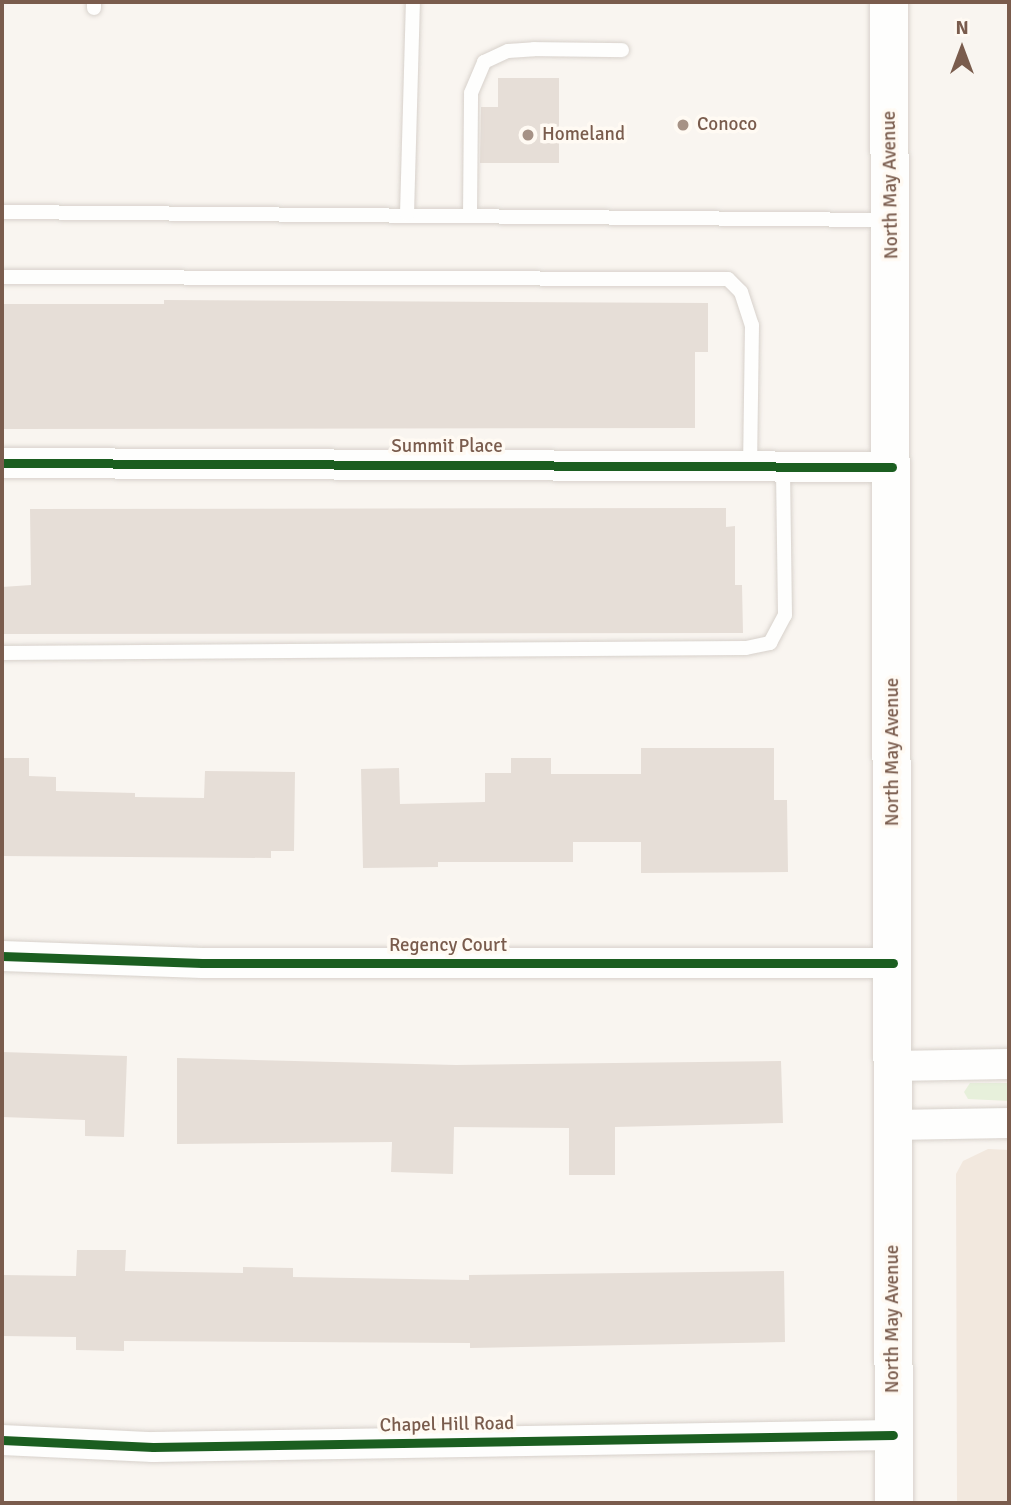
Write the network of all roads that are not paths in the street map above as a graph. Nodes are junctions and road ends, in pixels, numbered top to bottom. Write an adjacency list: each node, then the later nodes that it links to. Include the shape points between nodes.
1 (413, 2): 5 (lane)
2 (889, 2): 7 (main road, North May Avenue)
3 (622, 50): 6 (lane, via 521,50 484,62 471,93)
4 (2, 212): 5 (lane)
5 (407, 214): 6 (lane)
6 (470, 215): 7 (lane)
7 (892, 220): 12 (main road, North May Avenue)
8 (2, 277): 10 (lane, via 728,279 741,292 752,325)
9 (2, 463): 10 (street, Summit Place)
10 (750, 466): 11 (street, Summit Place)
11 (783, 467): 12 (street, Summit Place); 13 (lane, via 785,615 770,643 746,648)
12 (892, 467): 15 (main road, North May Avenue)
13 (2, 653)
14 (2, 956): 15 (street, Regency Court, via 202,963)
15 (893, 963): 17 (main road, North May Avenue)
16 (1009, 1064): 17 (street)
17 (893, 1066): 19 (main road, North May Avenue)
18 (1009, 1123): 19 (street)
19 (893, 1125): 20 (main road, North May Avenue)
20 (893, 1436): 21 (street, Chapel Hill Road, via 153,1447); 22 (main road, North May Avenue)
21 (2, 1440)
22 (894, 1503)

